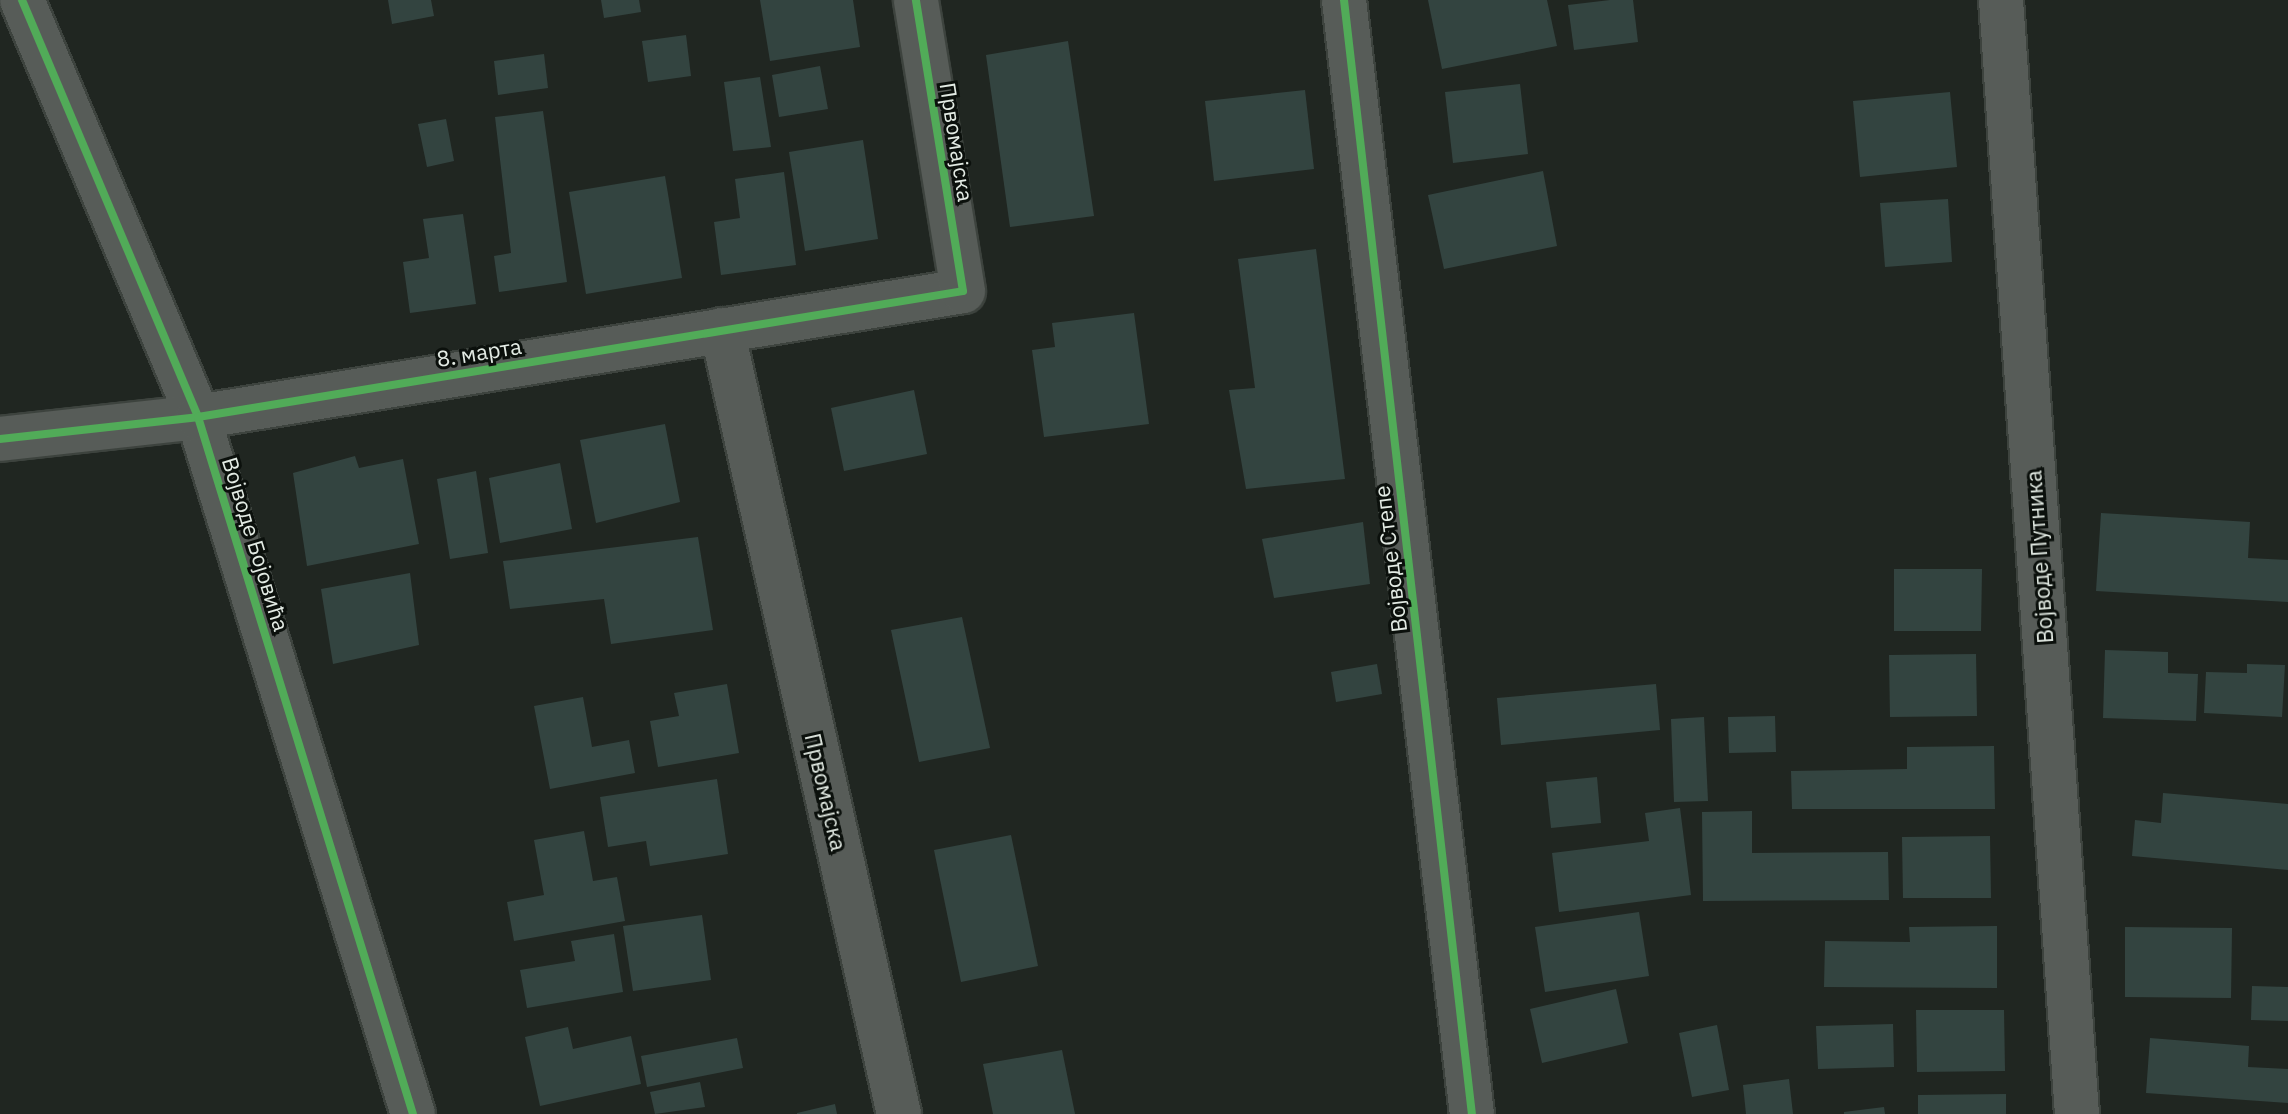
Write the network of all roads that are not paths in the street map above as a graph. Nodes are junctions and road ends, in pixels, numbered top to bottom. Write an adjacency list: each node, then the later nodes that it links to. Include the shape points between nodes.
1 (22, 0): 7 (street, Војводе Бојовића)
2 (916, 0): 5 (street, Првомајска)
3 (1344, 0): 11 (street, Војводе Степе)
4 (2001, 0): 12 (street, Војводе Путника)
5 (963, 291): 6 (street, 8. марта)
6 (722, 330): 7 (street, 8. марта); 10 (street, Првомајска)
7 (198, 417): 8 (street, 8. марта); 9 (street, Војводе Бојовића)
8 (0, 439)
9 (413, 1114)
10 (899, 1114)
11 (1472, 1114)
12 (2077, 1114)

